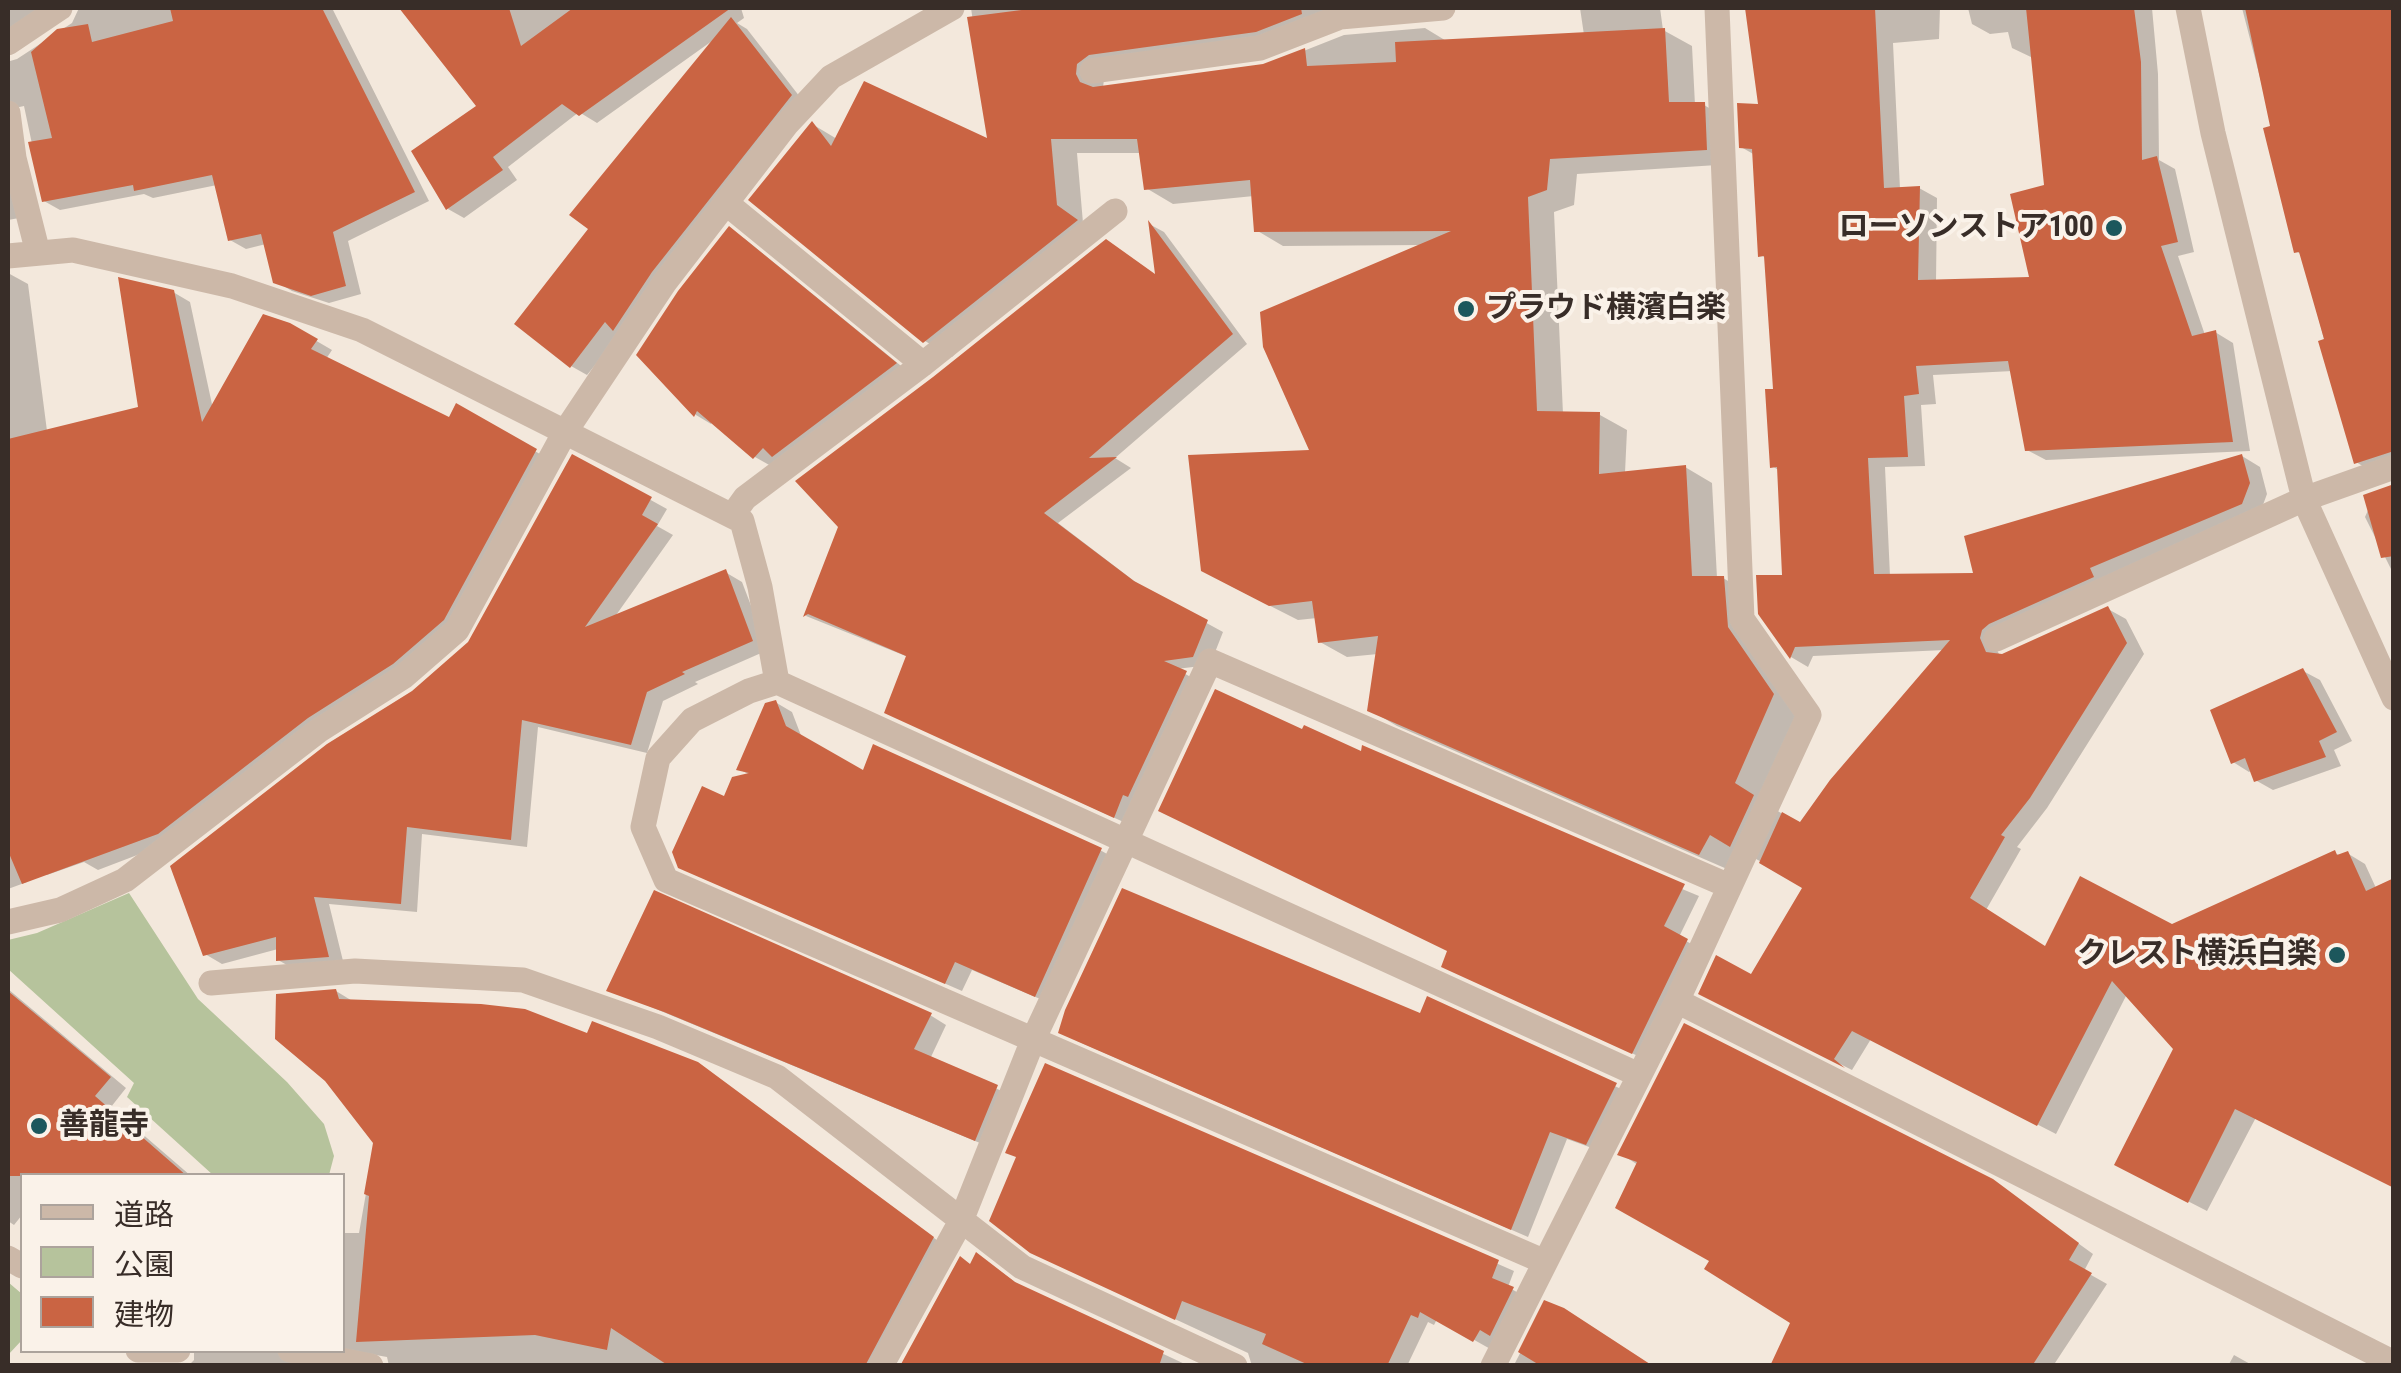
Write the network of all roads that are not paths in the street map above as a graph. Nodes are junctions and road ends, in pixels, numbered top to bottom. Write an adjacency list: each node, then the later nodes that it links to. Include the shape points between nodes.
1 (60, 8): 7 (street)
2 (952, 8): 10 (street, via 830,76)
3 (1443, 8): 6 (street)
4 (1717, 8): 23 (street, via 1742,619 1809,714)
5 (2188, 8): 17 (street, via 2212,133)
6 (1340, 12): 8 (street, via 1260,48)
7 (8, 43)
8 (1092, 72)
9 (8, 113): 12 (street)
10 (726, 203): 14 (street); 15 (street)
11 (1115, 211): 14 (street)
12 (38, 253): 13 (street); 15 (street, via 73,250 232,286 362,330)
13 (8, 256)
14 (924, 364): 18 (street, via 746,498)
15 (565, 432): 18 (street); 24 (street, via 457,630 403,677 318,731 124,880 60,910)
16 (2394, 468): 17 (street)
17 (2304, 499): 19 (street); 21 (street)
18 (732, 516): 20 (street, via 742,520 760,587)
19 (1996, 639)
20 (776, 682): 22 (street); 27 (street, via 692,720 658,758 643,827 666,880)
21 (2394, 698)
22 (1125, 841): 23 (street, via 1210,661); 27 (street); 28 (street)
23 (1730, 886): 26 (street)
24 (8, 922)
25 (211, 984): 29 (street, via 355,971 523,980 776,1077)
26 (1676, 1001): 28 (street); 32 (street)
27 (1033, 1040): 29 (street); 30 (street)
28 (1639, 1075): 30 (street)
29 (961, 1221): 34 (street); 35 (street, via 1022,1267)
30 (1546, 1262): 36 (street)
31 (305, 1353): 33 (street)
32 (2394, 1363)
33 (371, 1366)
34 (881, 1366)
35 (1235, 1366)
36 (1493, 1366)

